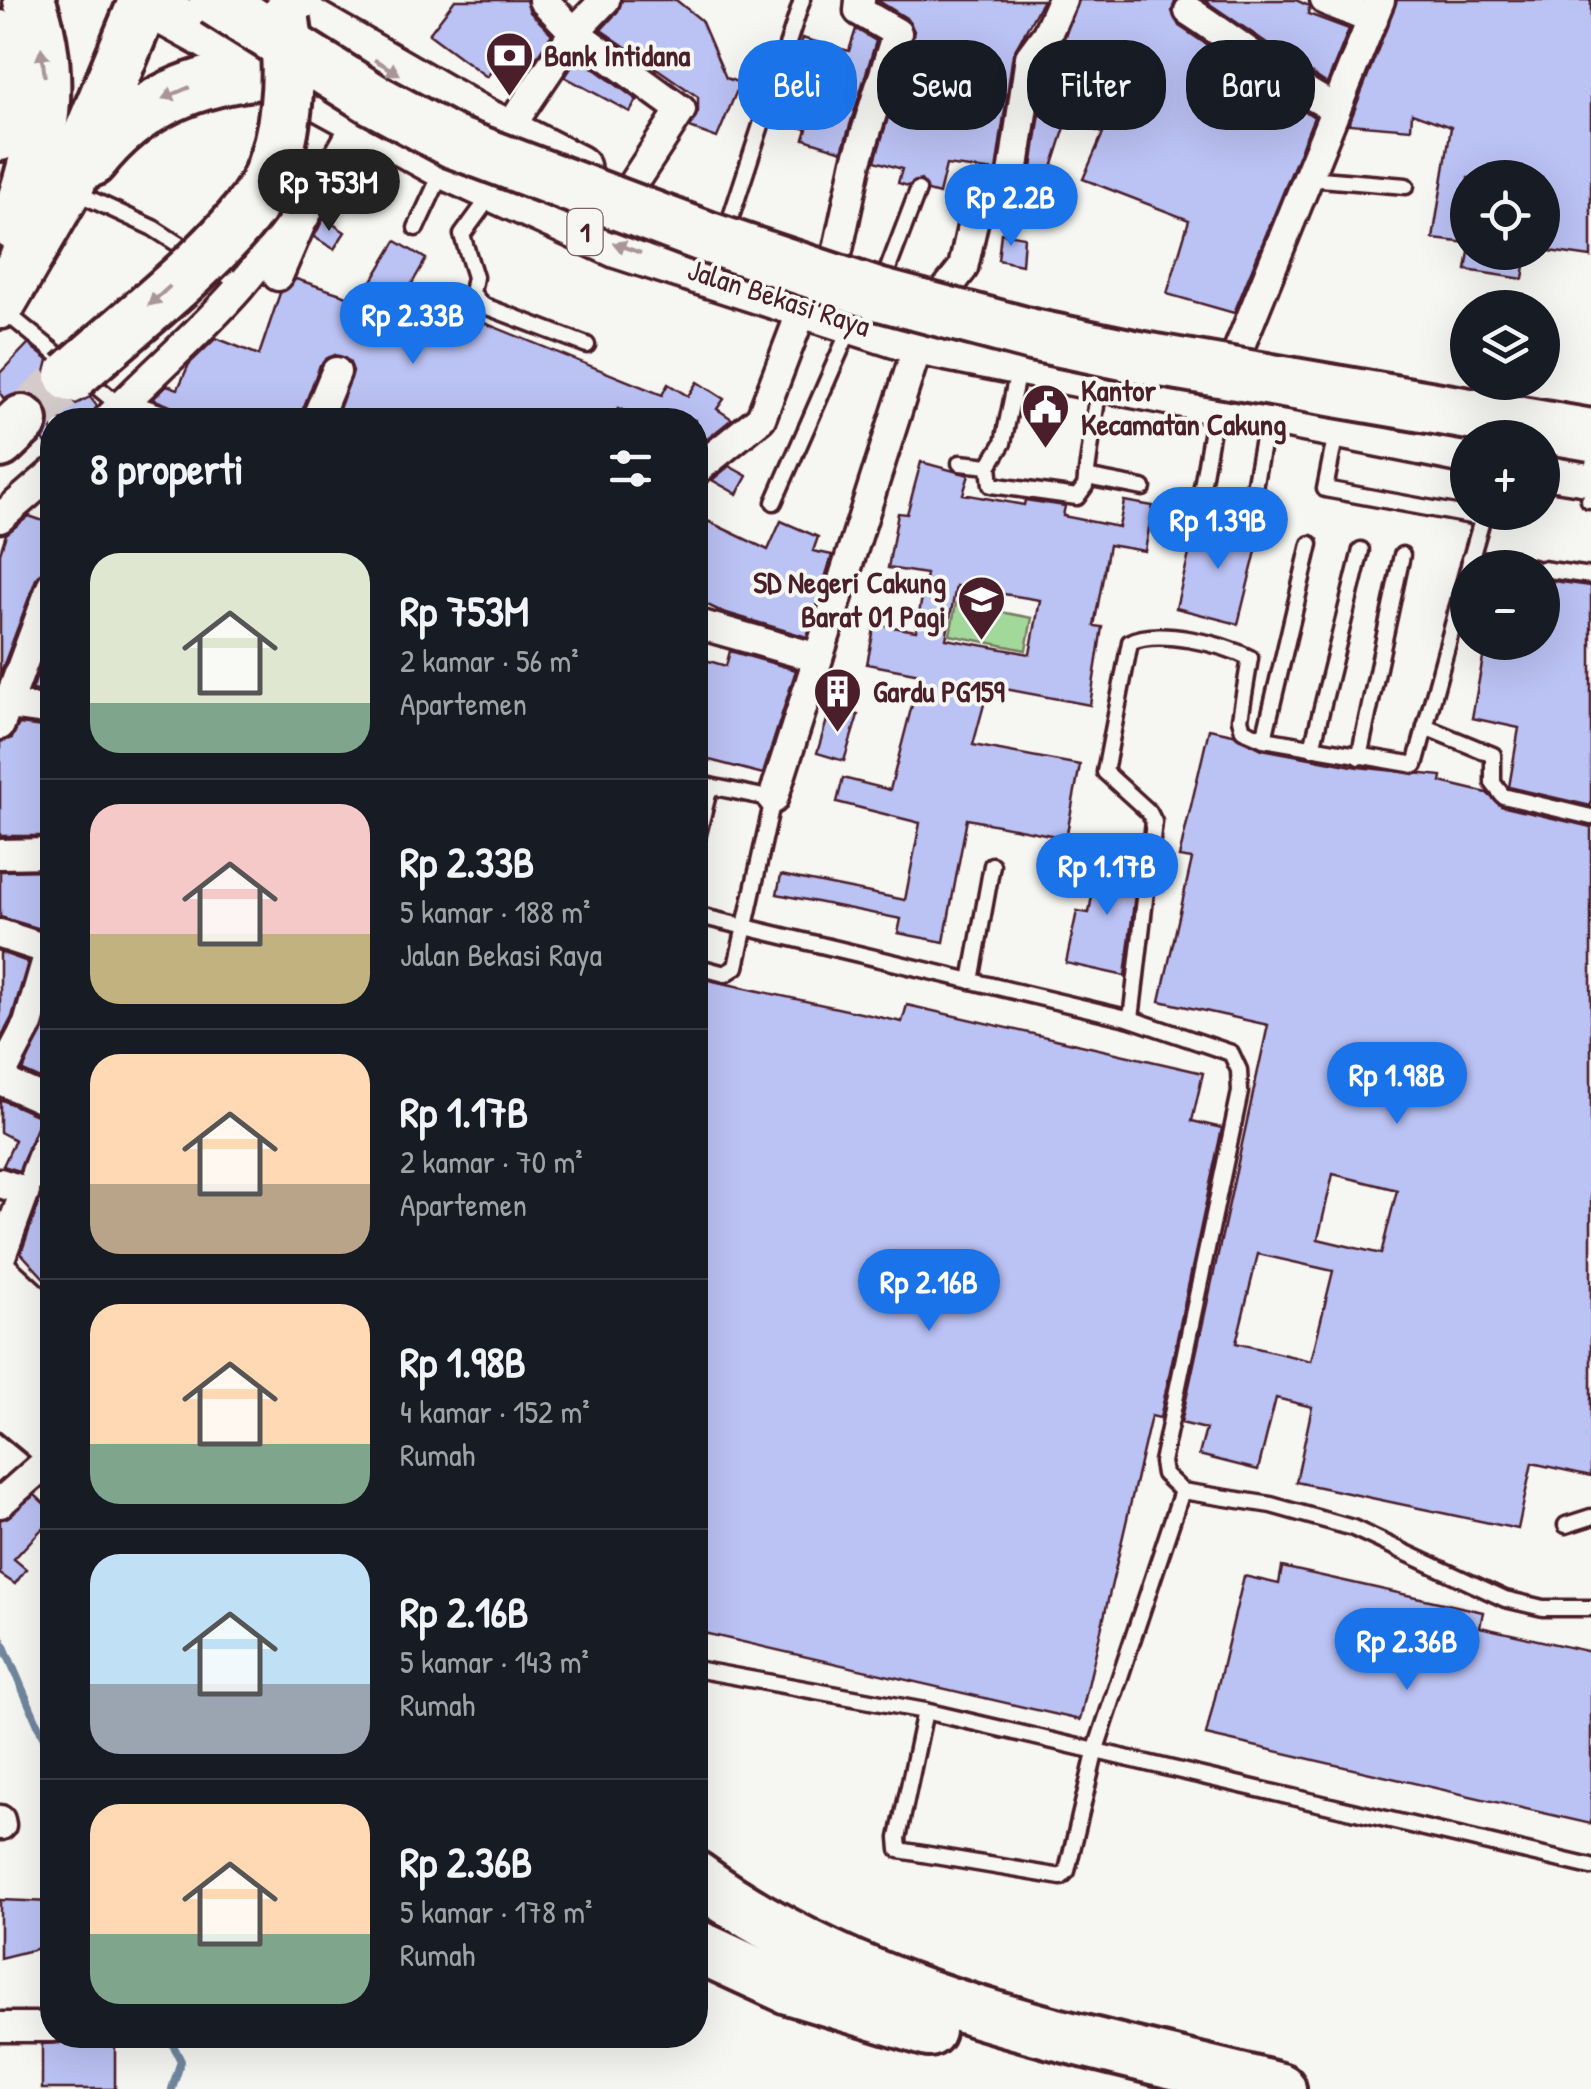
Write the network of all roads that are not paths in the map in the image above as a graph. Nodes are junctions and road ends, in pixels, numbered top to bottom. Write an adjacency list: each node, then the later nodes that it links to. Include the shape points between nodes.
1 (30, 0): 27 (highway, one-way to 1, via 46,89)
2 (137, 0): 15 (highway, Jalan Bekasi Raya / 1); 27 (highway)
3 (215, 0): 53 (highway, bridge, via 453,142 859,288 1138,357)
4 (543, 0): 13 (street)
5 (605, 0): 13 (street)
6 (802, 0): 28 (lane)
7 (860, 0): 30 (street, via 858,11 866,20 897,33)
8 (1062, 0): 34 (street, via 1030,57 1010,188 980,192 963,268)
9 (1326, 0): 12 (street)
10 (285, 6): 15 (highway); 18 (highway, Jalan Bekasi Raya / 1, one-way to 18); 44 (highway, one-way to 44, bridge, via 286,91 261,191 224,237)
11 (1189, 10): 16 (street, via 1294,87)
12 (1376, 10): 16 (street)
13 (574, 32): 18 (street); 26 (street, via 681,110)
14 (0, 36): 19 (highway, via 7,78)
15 (271, 72): 17 (highway, Jalan Bekasi Raya / 1); 27 (highway, one-way to 27, via 193,86 146,107)
16 (1336, 109): 21 (street)
17 (358, 120): 20 (highway, Jalan Bekasi Raya / 1); 23 (street)
18 (506, 132): 26 (highway, Jalan Bekasi Raya / 1)
19 (0, 135)
20 (445, 166): 24 (highway, Jalan Bekasi Raya / 1); 29 (lane)
21 (1308, 178): 22 (lane); 41 (street)
22 (1406, 186)
23 (324, 187): 32 (street); 33 (street)
24 (494, 190): 36 (highway, Jalan Bekasi Raya / 1, one-way to 24, via 618,246); 40 (lane, via 462,235 475,277 472,293 482,306)
25 (918, 190): 31 (lane)
26 (628, 191): 28 (highway, Jalan Bekasi Raya / 1)
27 (35, 219): 33 (lane, via 153,228); 35 (highway)
28 (729, 223): 30 (highway, Jalan Bekasi Raya / 1)
29 (416, 228)
30 (836, 259): 31 (highway, Jalan Bekasi Raya / 1)
31 (886, 274): 34 (highway, Jalan Bekasi Raya / 1)
32 (278, 276)
33 (242, 285): 48 (street)
34 (944, 291): 38 (highway, Jalan Bekasi Raya / 1); 39 (street)
35 (0, 305): 47 (lane)
36 (803, 308): 37 (highway, Jalan Bekasi Raya / 1); 55 (street, via 761,418)
37 (852, 323): 39 (highway, Jalan Bekasi Raya / 1); 63 (lane)
38 (1108, 326): 41 (highway, Jalan Bekasi Raya / 1); 45 (lane)
39 (919, 342): 42 (highway, Jalan Bekasi Raya / 1); 74 (street)
40 (587, 345)
41 (1237, 353): 51 (highway, Jalan Bekasi Raya / 1)
42 (1019, 364): 45 (highway, Jalan Bekasi Raya / 1); 57 (lane, via 1004,442)
43 (336, 372): 49 (street)
44 (71, 376)
45 (1100, 380): 46 (highway, Jalan Bekasi Raya / 1); 59 (lane)
46 (1216, 405): 50 (highway, Jalan Bekasi Raya / 1); 50 (lane, via 1198,510 1243,515)
47 (109, 408)
48 (119, 408)
49 (321, 408)
50 (1268, 415): 52 (highway, Jalan Bekasi Raya / 1)
51 (1591, 418)
52 (1338, 428): 54 (highway, Jalan Bekasi Raya / 1); 64 (lane, via 1325,490)
53 (1591, 435)
54 (1450, 449)
55 (708, 461)
56 (960, 463): 57 (lane)
57 (990, 466): 59 (lane, via 992,485 1078,498)
58 (1560, 475): 62 (highway)
59 (1086, 477): 61 (lane)
60 (40, 483): 65 (street)
61 (1143, 488)
62 (1590, 491)
63 (774, 502)
64 (1450, 511)
65 (0, 518)
66 (1310, 544): 78 (lane)
67 (1361, 550): 79 (lane)
68 (1402, 555): 80 (lane)
69 (1560, 572): 70 (lane)
70 (1591, 576)
71 (40, 618): 76 (street)
72 (708, 627): 74 (street)
73 (1450, 635): 77 (lane)
74 (818, 658): 82 (street)
75 (40, 712): 76 (street)
76 (5, 715)
77 (1425, 727): 80 (lane, via 1415,765); 83 (lane, via 1494,755 1494,783 1503,796)
78 (1264, 739): 79 (lane); 94 (lane, via 1243,730 1240,719 1250,658 1164,638 1130,642 1105,772 1154,822)
79 (1312, 748): 80 (lane)
80 (1358, 757)
81 (708, 785): 82 (lane)
82 (774, 799): 88 (lane)
83 (1591, 817)
84 (40, 852): 85 (street)
85 (0, 854)
86 (992, 865): 92 (lane)
87 (708, 919): 88 (lane)
88 (746, 931): 91 (lane, via 736,967 729,974); 92 (lane)
89 (0, 934): 90 (street)
90 (40, 943)
91 (708, 969)
92 (971, 981): 94 (lane)
93 (40, 983): 95 (street)
94 (1131, 1019): 108 (lane, via 1230,1054 1239,1070 1240,1092 1162,1462 1164,1474)
95 (0, 1079): 96 (street)
96 (40, 1097)
97 (0, 1183): 98 (street, via 25,1191)
98 (0, 1259)
99 (0, 1267): 100 (street)
100 (40, 1304)
101 (0, 1309): 102 (highway)
102 (40, 1341)
103 (0, 1350): 104 (highway)
104 (40, 1385)
105 (0, 1398): 106 (highway)
106 (40, 1431)
107 (40, 1468): 109 (street)
108 (1182, 1491): 112 (lane, via 1354,1528 1504,1599); 115 (lane)
109 (0, 1503)
110 (1591, 1518): 111 (lane)
111 (1566, 1525)
112 (1591, 1608)
113 (708, 1671): 114 (lane)
114 (925, 1711): 115 (lane); 115 (lane, via 898,1838 903,1853 1061,1877)
115 (1096, 1750): 116 (lane)
116 (1591, 1868)
117 (708, 1886): 120 (highway, via 786,1937)
118 (708, 1918): 120 (highway, via 798,1962)
119 (708, 1951): 123 (highway, via 825,2001)
120 (866, 1976): 124 (highway, via 1000,2018)
121 (0, 2027): 122 (street)
122 (40, 2027)
123 (1156, 2089)
124 (1280, 2089)

